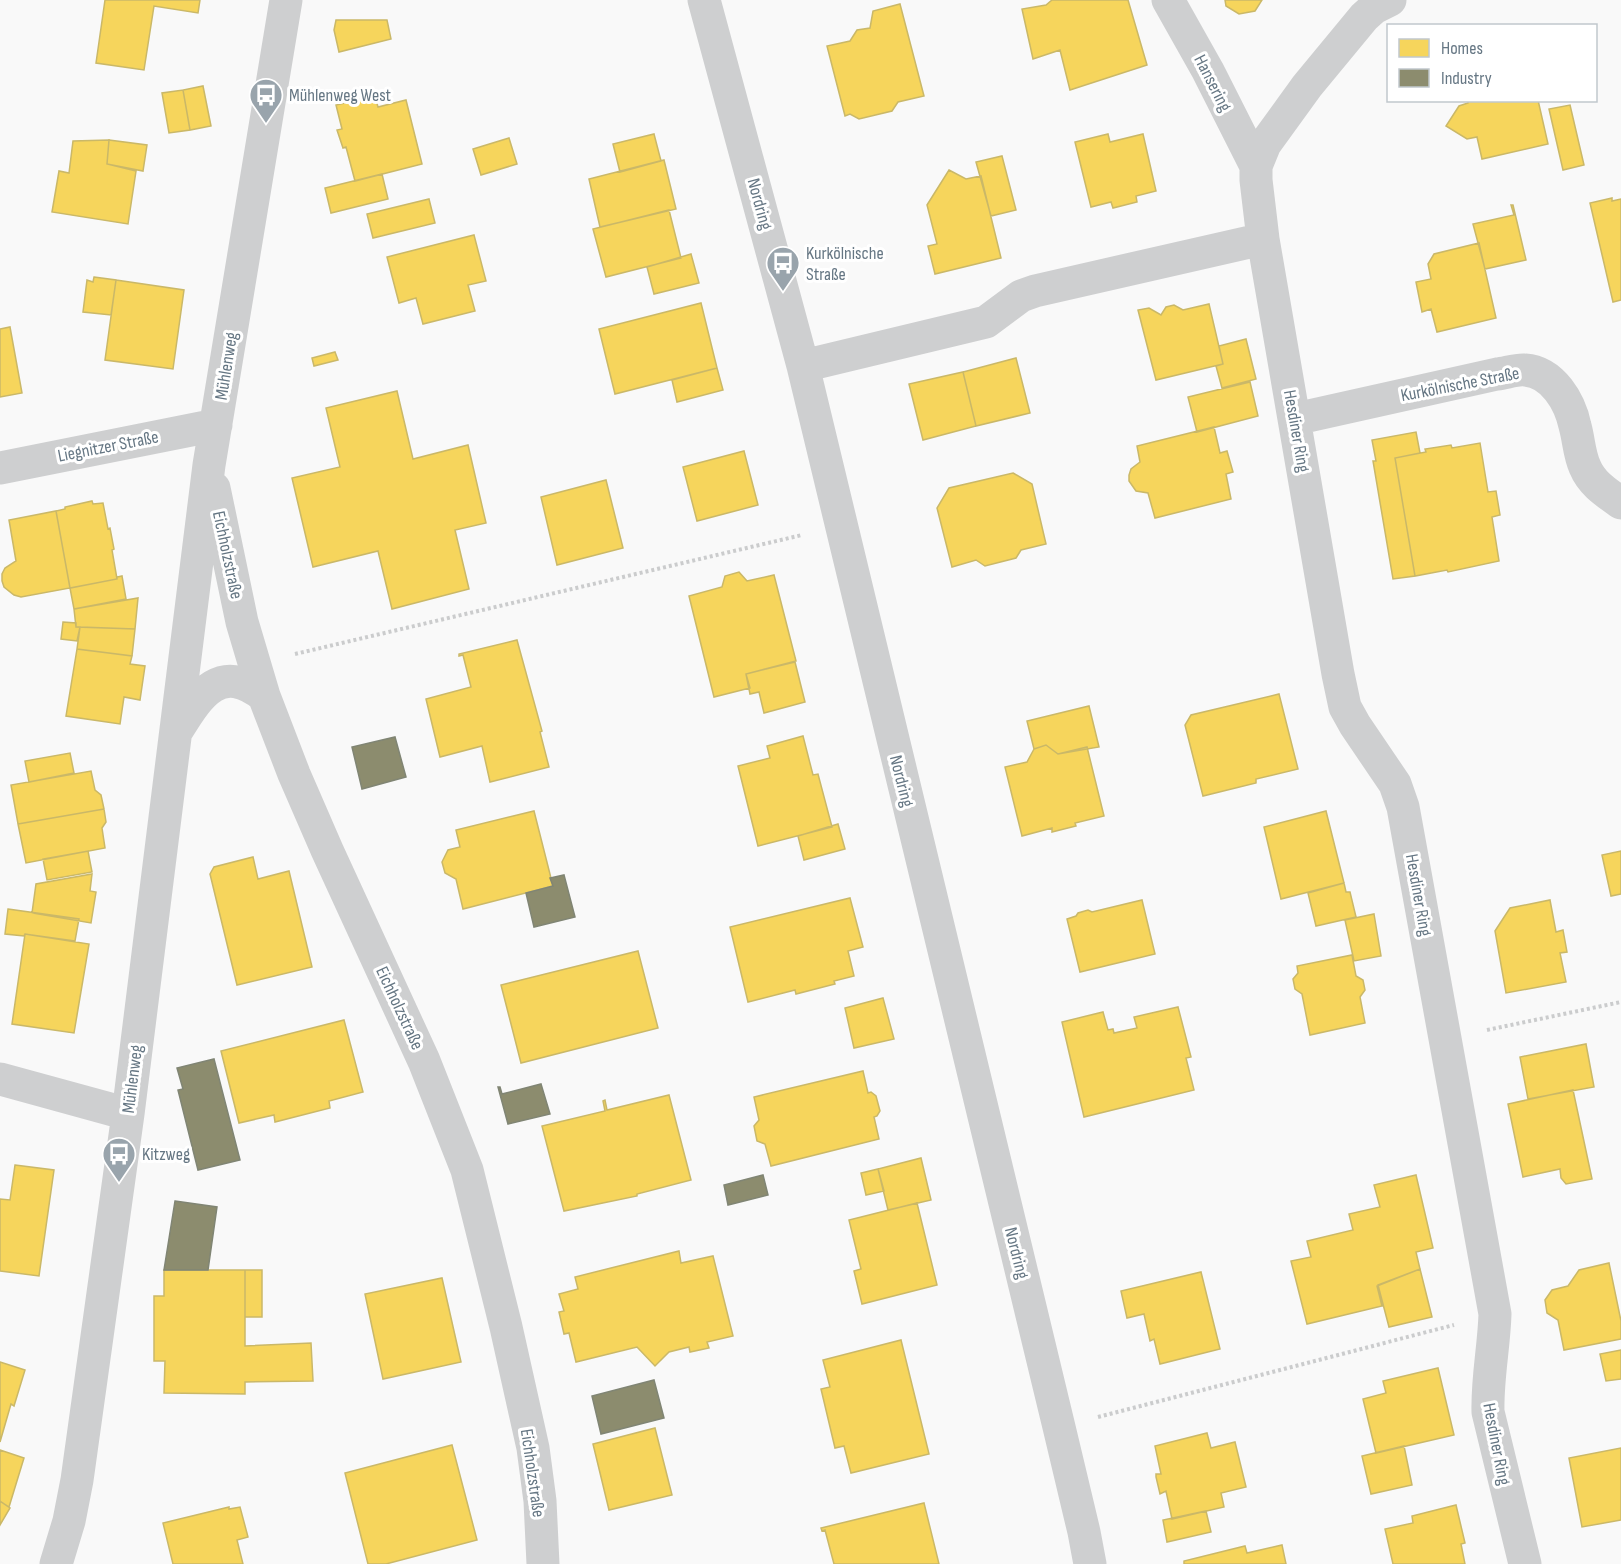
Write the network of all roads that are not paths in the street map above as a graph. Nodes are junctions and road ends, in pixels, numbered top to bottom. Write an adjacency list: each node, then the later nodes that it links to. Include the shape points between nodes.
1 (286, 0): 9 (street, Mühlenweg)
2 (704, 0): 7 (street, Nordring)
3 (1168, 0): 5 (street, Hansering)
4 (1390, 0): 5 (street, Hesdiner Ring, via 1364,17 1307,86 1265,144)
5 (1256, 166): 6 (street, Hesdiner Ring)
6 (1263, 239): 7 (street, via 1035,291 1021,296 986,322); 8 (street, Hesdiner Ring)
7 (803, 366): 19 (street, Nordring)
8 (1295, 419): 12 (street, Kurkölnische Straße, via 1526,370 1553,384 1566,400 1585,468 1604,491); 20 (street, Hesdiner Ring, via 1345,707 1395,784 1403,807 1496,1314 1488,1412)
9 (216, 425): 10 (street, Mühlenweg); 11 (street, Liegnitzer Straße)
10 (209, 465): 13 (street, Eichholzstraße, via 232,580); 14 (street, Mühlenweg)
11 (0, 468)
12 (1621, 503)
13 (264, 696): 14 (street, Mühlenweg, via 242,682 216,684 192,706); 18 (street, Eichholzstraße, via 327,850 424,1061 467,1170 532,1448)
14 (175, 733): 16 (street, Mühlenweg)
15 (0, 1079): 16 (street)
16 (128, 1114): 17 (street, Mühlenweg, via 77,1480)
17 (56, 1564)
18 (543, 1564)
19 (1090, 1564)
20 (1525, 1564)

